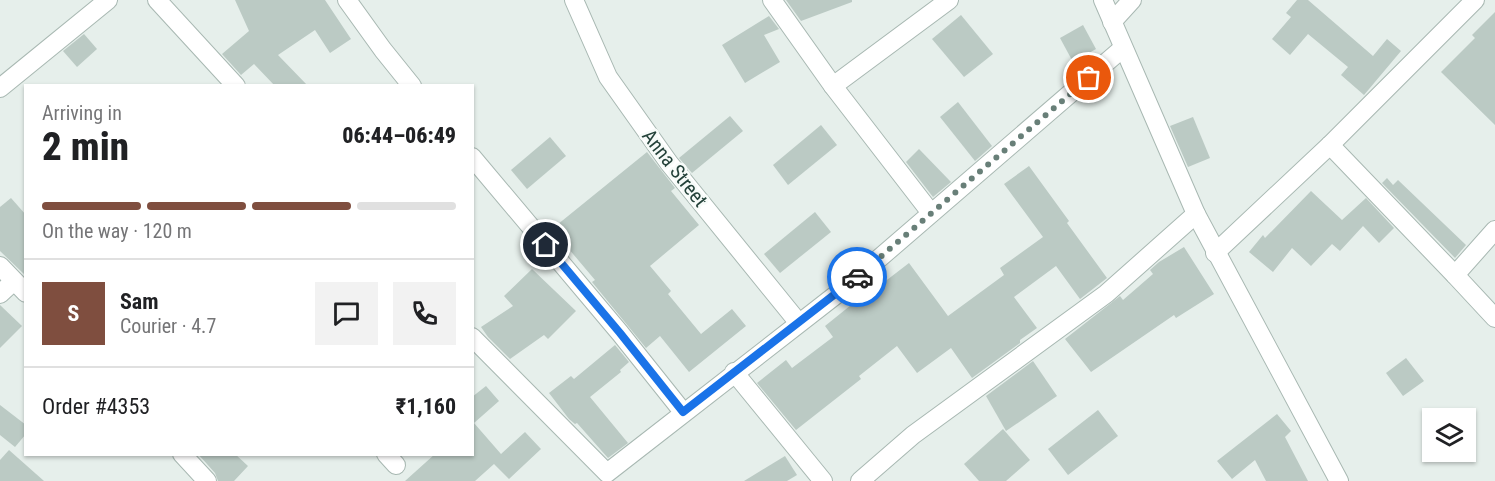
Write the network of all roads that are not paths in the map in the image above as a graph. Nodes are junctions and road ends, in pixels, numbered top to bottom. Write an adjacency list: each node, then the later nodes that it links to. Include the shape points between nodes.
1 (108, 0): 12 (street)
2 (157, 0): 13 (street)
3 (347, 0): 14 (street)
4 (574, 0): 28 (street, Anna Street, via 608,77 669,163)
5 (772, 0): 15 (street)
6 (949, 0): 15 (street)
7 (1103, 0): 10 (street)
8 (1132, 0): 10 (street)
9 (1469, 2): 17 (street)
10 (1112, 21): 11 (street)
11 (1124, 48): 19 (street); 20 (street)
12 (21, 80): 16 (street)
13 (234, 84)
14 (410, 84)
15 (833, 86): 19 (street)
16 (0, 88)
17 (1330, 145): 22 (street); 24 (street)
18 (474, 159): 31 (street)
19 (932, 213): 28 (street, via 846,287)
20 (1196, 214): 22 (street); 35 (street, via 1106,294 913,435)
21 (1495, 230): 24 (street)
22 (1215, 253): 36 (street)
23 (0, 266): 25 (street)
24 (1455, 275): 27 (street)
25 (20, 287): 26 (street)
26 (0, 294)
27 (1495, 318)
28 (798, 322): 30 (street)
29 (474, 339): 31 (street, via 607,473)
30 (735, 372): 31 (street); 34 (street)
31 (683, 412)
32 (184, 456): 33 (street)
33 (207, 481)
34 (823, 481)
35 (860, 481)
36 (1339, 481)

